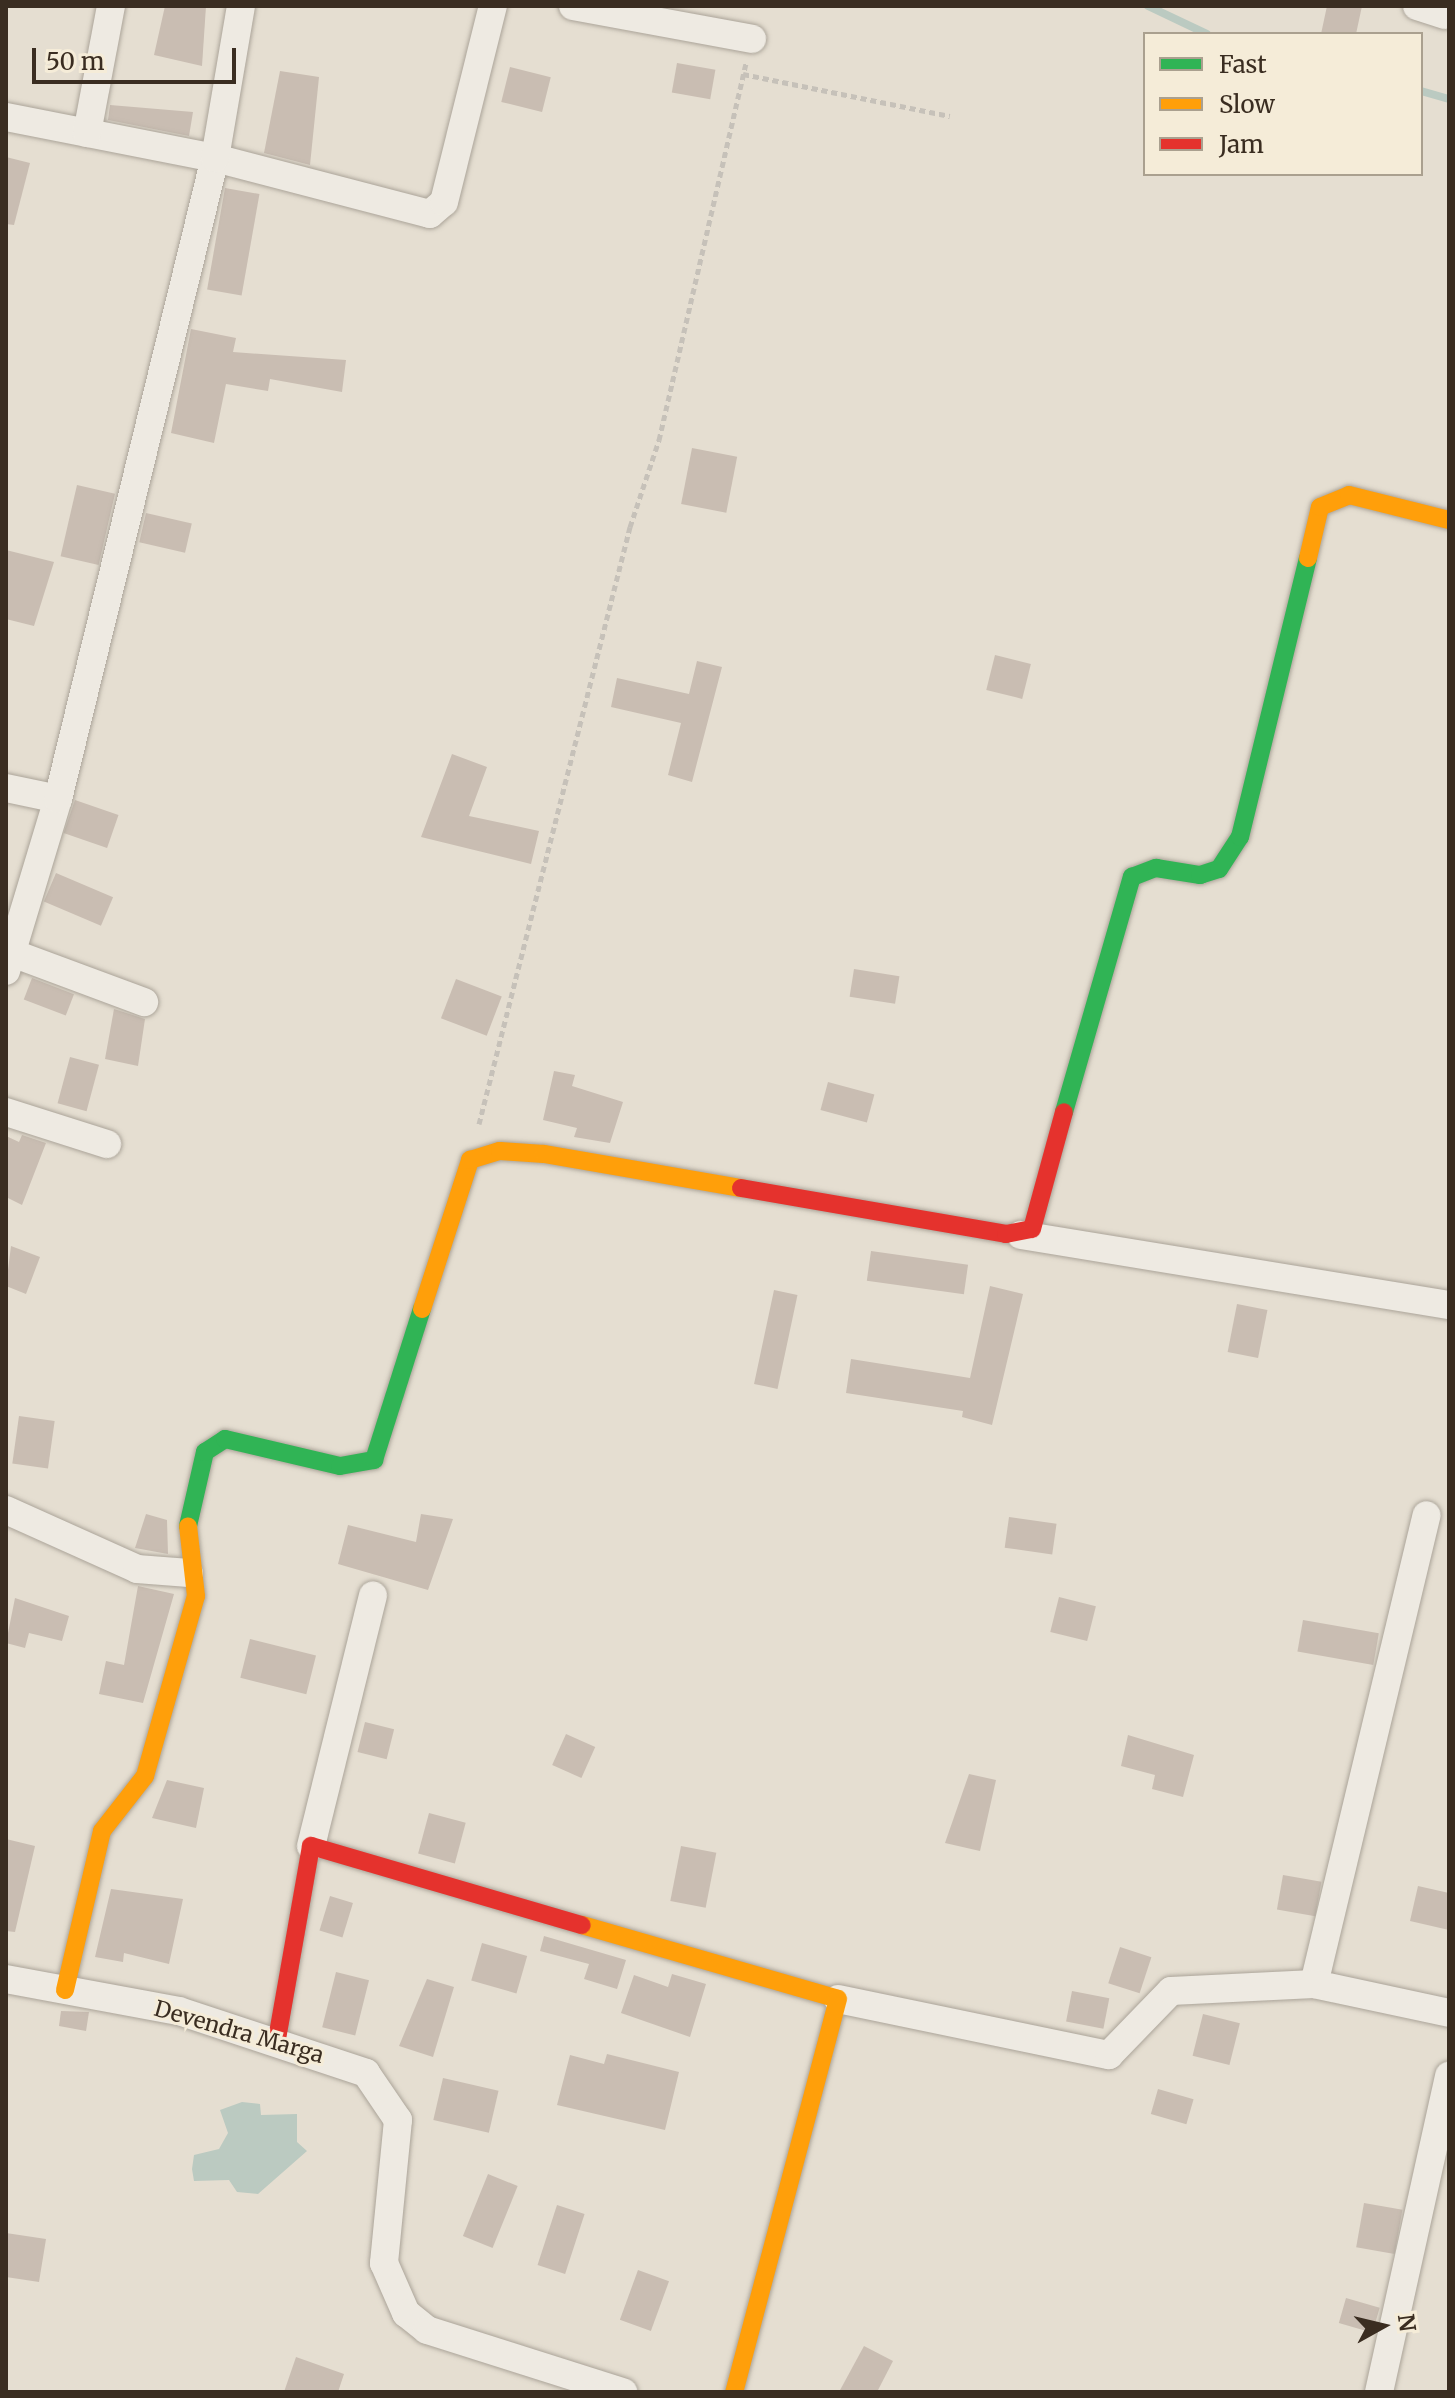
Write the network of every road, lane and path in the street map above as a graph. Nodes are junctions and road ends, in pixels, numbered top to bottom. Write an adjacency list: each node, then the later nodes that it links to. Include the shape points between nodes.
1 (111, 6): 11 (street)
2 (241, 6): 12 (street)
3 (493, 6): 12 (street, via 438,210 420,214)
4 (573, 6): 7 (street)
5 (1417, 6): 6 (street)
6 (1445, 15)
7 (752, 39): 8 (path)
8 (743, 74): 9 (path); 20 (path, via 659,440 630,527)
9 (950, 116)
10 (6, 117): 11 (street)
11 (87, 133): 12 (street)
12 (215, 158): 15 (street)
13 (1449, 520): 21 (street, via 1349,495 1320,507 1232,858 1200,875 1142,872 1125,890 1042,1215)
14 (6, 788): 15 (street)
15 (58, 799): 16 (street)
16 (9, 962): 17 (street)
17 (144, 1002)
18 (6, 1112): 19 (street)
19 (107, 1144)
20 (470, 1160): 21 (street, via 500,1151 544,1154); 25 (street, via 374,1460 340,1466 242,1441 212,1443 190,1503)
21 (1021, 1235): 22 (street)
22 (1449, 1305)
23 (6, 1510): 25 (street, via 137,1569)
24 (1427, 1515): 29 (street)
25 (189, 1573): 30 (street, via 196,1596 149,1763 102,1831)
26 (373, 1596): 27 (street)
27 (311, 1846): 31 (street); 33 (street)
28 (6, 1979): 30 (street, Devendra Marga)
29 (1314, 1984): 31 (street, via 1171,1991 1109,2055); 32 (street)
30 (65, 1990): 33 (street, Devendra Marga)
31 (838, 1999): 36 (street)
32 (1449, 2013)
33 (277, 2039): 35 (street, Devendra Marga, via 366,2073 398,2120 384,2263 406,2313 427,2330)
34 (1449, 2076): 37 (street)
35 (623, 2392)
36 (734, 2392)
37 (1379, 2392)

